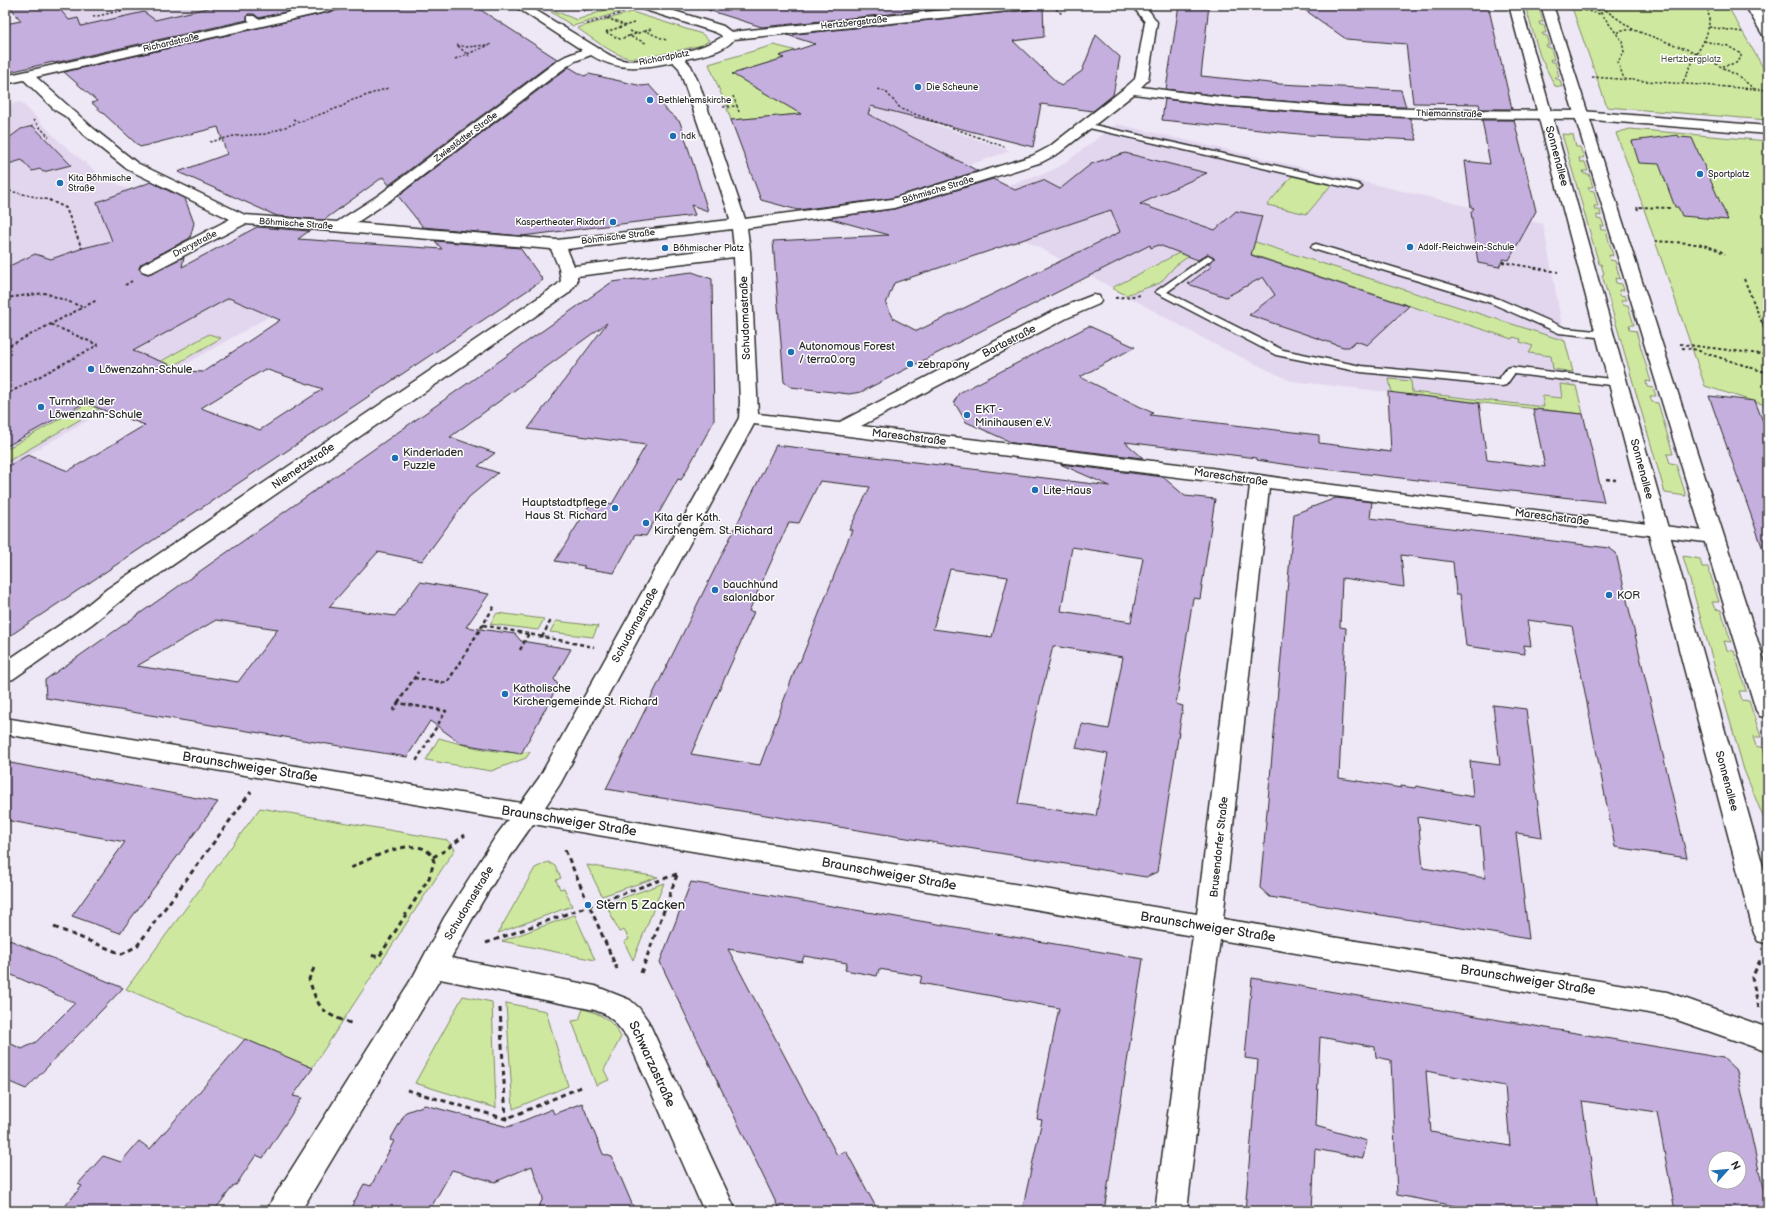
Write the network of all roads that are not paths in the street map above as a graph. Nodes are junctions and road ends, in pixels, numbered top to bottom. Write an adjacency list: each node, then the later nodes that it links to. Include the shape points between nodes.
1 (338, 5): 13 (street, Richardstraße, via 255,20)
2 (519, 5): 11 (street, Richardplatz)
3 (643, 5): 10 (street, via 719,29)
4 (1028, 5): 10 (street, Hertzbergstraße)
5 (1138, 5): 15 (street, Böhmische Straße, via 1151,22 1141,80)
6 (1515, 5): 16 (street, Sonnenallee)
7 (1547, 5): 17 (street)
8 (1751, 5): 9 (street)
9 (1768, 34)
10 (728, 36): 12 (street, Richardplatz, via 728,39 716,47)
11 (592, 51): 12 (street, Richardplatz, via 610,61 627,64); 23 (street, Zwiestädter Straße, via 568,58 552,73 384,198)
12 (675, 56): 22 (street, Schudomastraße, via 684,64 736,208)
13 (27, 75): 14 (street, Richardstraße); 21 (street, Böhmische Straße, via 89,132 132,166)
14 (5, 80)
15 (1131, 90): 16 (street, Thiemannstraße, via 1220,101 1346,111); 18 (street, Böhmische Straße)
16 (1546, 114): 17 (street, Thiemannstraße); 31 (street, Sonnenallee)
17 (1581, 115): 19 (street, Thiemannstraße); 37 (street)
18 (1085, 125): 20 (lane); 22 (street, Böhmische Straße, via 1054,150 1037,159 894,203)
19 (1768, 130)
20 (1358, 187)
21 (242, 219): 23 (street, Böhmische Straße); 28 (street, Drorystraße)
22 (738, 223): 24 (street, Böhmische Straße); 26 (street, Schudomastraße)
23 (340, 227): 24 (street, Böhmische Straße)
24 (556, 245): 29 (street)
25 (1316, 247): 31 (lane, via 1495,301 1558,329)
26 (742, 250): 29 (street); 33 (street, Schudomastraße)
27 (1208, 258): 32 (lane, via 1160,292 1280,353 1361,369 1502,383 1511,370)
28 (148, 268)
29 (567, 272): 38 (street, Niemetzstraße, via 569,282 563,289 115,594 84,619)
30 (1093, 300): 34 (street, Bartastraße, via 1060,314)
31 (1606, 335): 32 (street, Sonnenallee)
32 (1619, 383): 36 (street, Sonnenallee)
33 (748, 418): 34 (street, Mareschstraße); 41 (street, Schudomastraße, via 548,784)
34 (841, 429): 35 (street, Mareschstraße)
35 (1260, 482): 36 (street, Mareschstraße); 42 (street, Brusendorfer Straße, via 1214,896)
36 (1659, 530): 37 (street, Mareschstraße); 43 (street, Sonnenallee)
37 (1714, 537): 39 (street)
38 (5, 673)
39 (1768, 710)
40 (5, 726): 41 (street, Braunschweiger Straße)
41 (526, 814): 42 (street, Braunschweiger Straße); 44 (street, Schudomastraße, via 454,926)
42 (1208, 927): 45 (street, Braunschweiger Straße, via 1667,1004); 48 (street, Brusendorfer Straße)
43 (1768, 933)
44 (433, 966): 46 (street, Schudomastraße); 47 (street, Schwarzastraße, via 595,998 616,1005 628,1014 638,1030)
45 (1768, 1040)
46 (283, 1211)
47 (720, 1211)
48 (1170, 1211)

